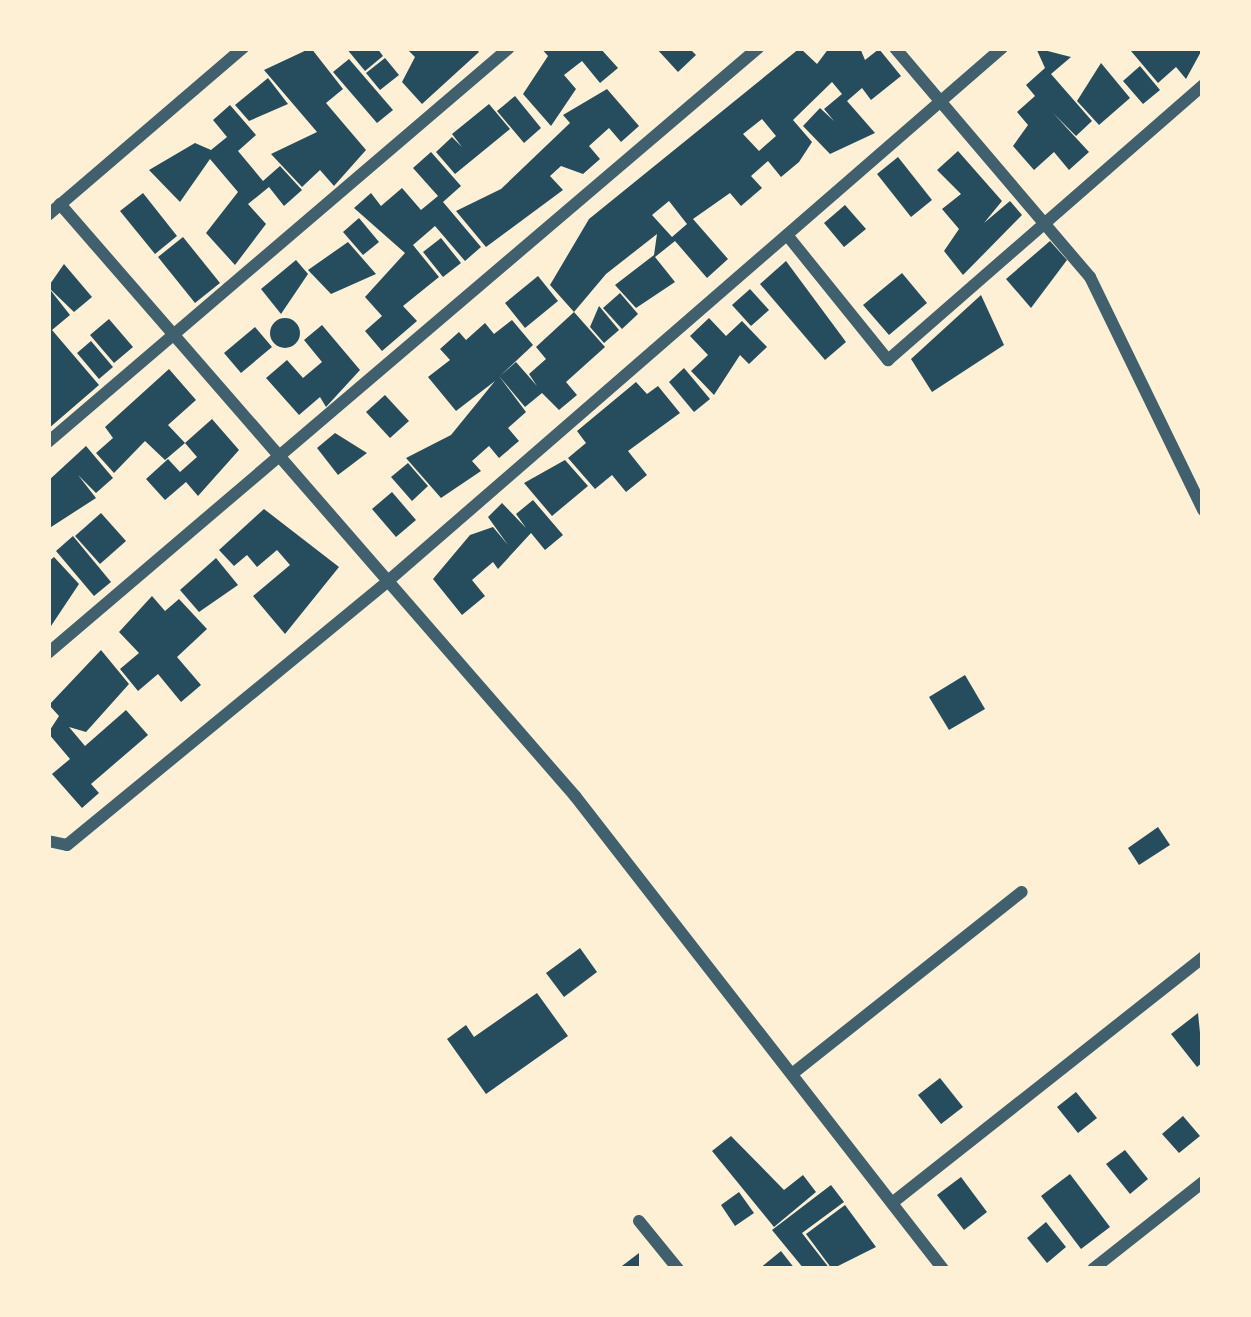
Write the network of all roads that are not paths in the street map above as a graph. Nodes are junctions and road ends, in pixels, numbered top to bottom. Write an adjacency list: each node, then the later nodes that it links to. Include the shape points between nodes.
1 (243, 48): 8 (street)
2 (509, 48): 12 (street)
3 (758, 48): 14 (street)
4 (895, 48): 7 (street)
5 (1002, 48): 7 (street)
6 (1203, 85): 10 (street)
7 (941, 101): 10 (street); 11 (street)
8 (60, 204): 9 (street); 12 (street)
9 (48, 215)
10 (1047, 221): 11 (street, via 888,360); 15 (street, via 1109,309)
11 (787, 235): 16 (street)
12 (166, 334): 13 (street); 14 (street)
13 (48, 442)
14 (279, 459): 16 (street); 17 (street)
15 (1203, 510)
16 (388, 580): 18 (street, via 67,845); 21 (street, via 575,796)
17 (48, 653)
18 (49, 842)
19 (1022, 892): 21 (street)
20 (1203, 957): 23 (street)
21 (792, 1074): 23 (street)
22 (1203, 1182): 27 (street)
23 (892, 1203): 26 (street)
24 (639, 1222): 25 (street)
25 (678, 1269)
26 (943, 1269)
27 (1093, 1269)

